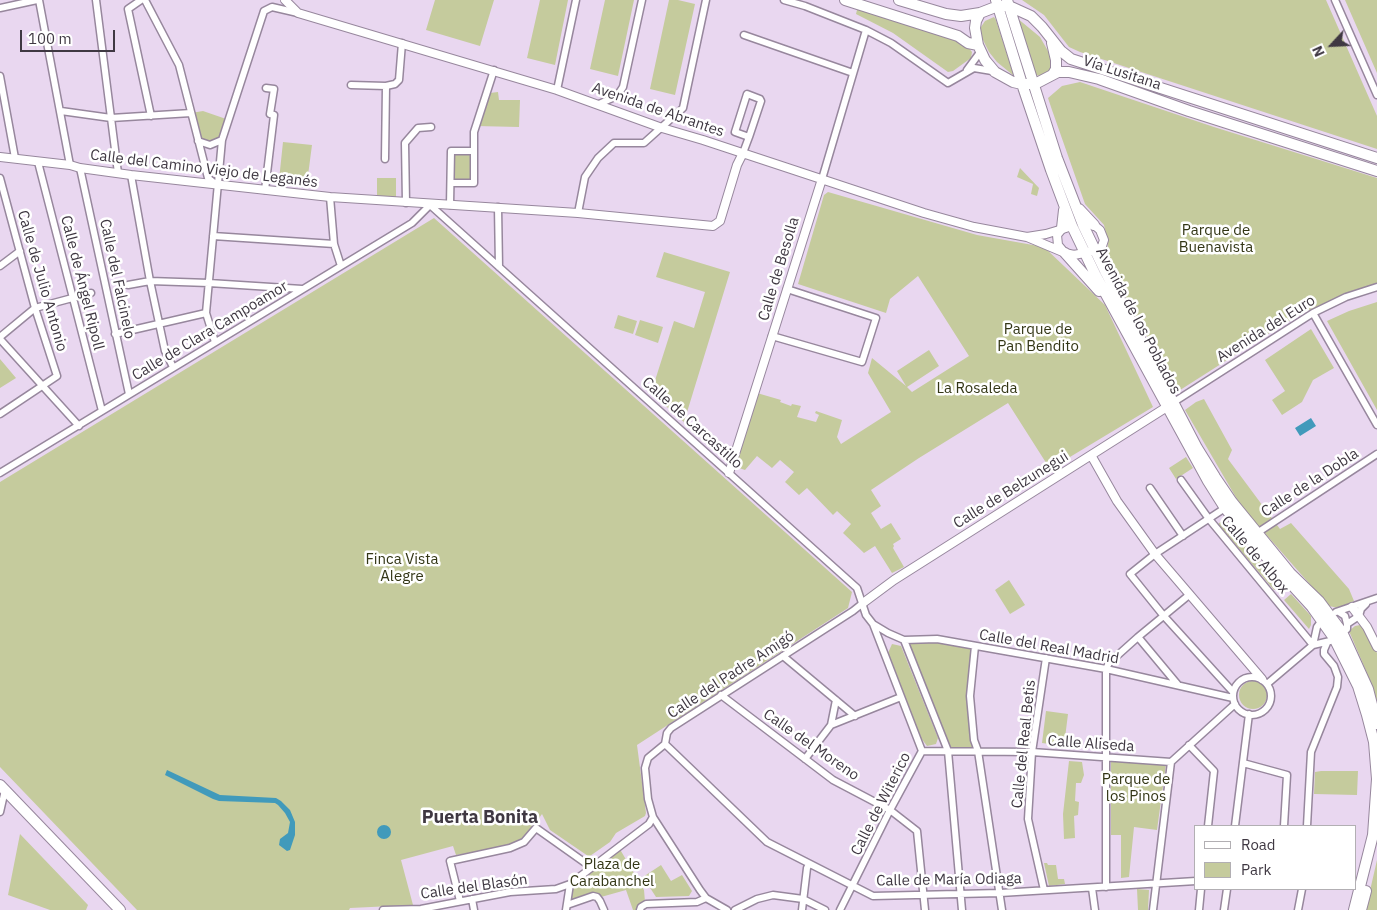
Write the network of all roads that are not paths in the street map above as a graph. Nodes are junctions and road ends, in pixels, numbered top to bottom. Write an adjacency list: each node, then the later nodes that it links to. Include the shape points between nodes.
1 (38, 0): 13 (street); 35 (street)
2 (96, 0): 38 (street)
3 (143, 0): 36 (street, via 179,65); 37 (street, via 128,10)
4 (285, 0): 14 (street, Avenida de Abrantes)
5 (576, 0): 32 (street)
6 (642, 0): 34 (street, via 623,87 617,96)
7 (706, 0): 40 (street, via 683,108)
8 (784, 0): 16 (street)
9 (845, 0): 20 (main road, via 958,36)
10 (899, 0): 15 (main road, via 946,14 969,16)
11 (1335, 0): 33 (street)
12 (1003, 3): 15 (main road); 18 (main road, Vía Lusitana, via 1031,16); 27 (main road, Avenida de los Poblados); 28 (main road, Avenida de los Poblados)
13 (0, 8)
14 (298, 13): 19 (street, Avenida de Abrantes); 42 (street, via 272,7 264,11)
15 (980, 13): 20 (main road, via 975,28)
16 (866, 30): 23 (street, Calle de Besolla); 24 (street, via 948,83)
17 (744, 35): 23 (street)
18 (1048, 36): 25 (main road, via 1056,60); 48 (main road, Vía Lusitana, via 1068,57 1097,68)
19 (402, 44): 21 (street, Avenida de Abrantes); 30 (street, via 399,80)
20 (979, 48): 22 (main road); 24 (street, via 975,60)
21 (494, 70): 32 (street, Avenida de Abrantes); 44 (street, via 474,132)
22 (995, 72): 24 (street, via 974,68); 27 (main road)
23 (853, 73): 57 (street, Calle de Besolla)
24 (963, 74)
25 (1052, 74): 28 (main road, Vía Lusitana); 53 (main road, Vía Lusitana, via 1062,71 1099,79)
26 (0, 76): 47 (street)
27 (1022, 84): 28 (main road); 63 (main road, Avenida de los Poblados)
28 (1035, 84): 63 (main road, Avenida de los Poblados)
29 (351, 85): 30 (street)
30 (386, 86): 49 (street)
31 (266, 88): 60 (street, via 274,89 270,114 274,115)
32 (557, 90): 34 (street, Avenida de Abrantes)
33 (1377, 95)
34 (599, 104): 40 (street, Avenida de Abrantes)
35 (61, 111): 38 (street); 51 (street)
36 (191, 113): 37 (street); 43 (street)
37 (150, 116): 38 (street)
38 (111, 118): 54 (street)
39 (431, 127): 62 (street, via 418,128 405,143)
40 (662, 128): 45 (street, Avenida de Abrantes); 67 (street, via 644,143 614,144 598,158 585,177)
41 (749, 137): 41 (street, Calle del Camino Viejo de Leganés, via 761,101 747,94 734,132); 45 (street, Calle del Camino Viejo de Leganés)
42 (222, 140): 43 (street, via 210,145); 59 (street)
43 (198, 141): 59 (street, via 208,178)
44 (474, 151): 58 (street, via 451,151); 58 (street, via 474,183)
45 (743, 154): 57 (street, Avenida de Abrantes); 67 (street, Calle del Camino Viejo de Leganés, via 720,221 713,226)
46 (0, 158): 47 (street, Calle del Camino Viejo de Leganés)
47 (15, 158): 50 (street, Calle del Camino Viejo de Leganés)
48 (1377, 158)
49 (385, 159)
50 (38, 162): 51 (street, Calle del Camino Viejo de Leganés); 86 (street, Calle de Ángel Ripoll)
51 (70, 165): 52 (street, Calle del Camino Viejo de Leganés)
52 (80, 168): 54 (street, Calle del Camino Viejo de Leganés); 92 (street, Calle del Falcinelo)
53 (1377, 171)
54 (118, 173): 55 (street, Calle del Camino Viejo de Leganés)
55 (131, 175): 59 (street, Calle del Camino Viejo de Leganés); 79 (street)
56 (0, 178): 73 (street, Calle de Julio Antonio)
57 (822, 179): 71 (street, Avenida de Abrantes, via 924,213); 83 (street, Calle de Besolla)
58 (451, 183): 65 (street)
59 (217, 186): 60 (street, Calle del Camino Viejo de Leganés); 70 (street)
60 (265, 190): 61 (street, Calle del Camino Viejo de Leganés)
61 (330, 197): 62 (street, Calle del Camino Viejo de Leganés); 72 (street)
62 (406, 203): 64 (street, Calle del Camino Viejo de Leganés)
63 (1069, 204): 68 (main road); 69 (main road); 69 (main road, Avenida de los Poblados)
64 (430, 205): 65 (street, Calle del Camino Viejo de Leganés); 77 (street, Calle de Clara Campoamor, via 412,223); 78 (street, Calle de Carcastillo)
65 (450, 205): 66 (street, Calle del Camino Viejo de Leganés)
66 (498, 208): 67 (street, Calle del Camino Viejo de Leganés); 78 (street)
67 (578, 213)
68 (1094, 225): 69 (street, Avenida de Abrantes); 74 (street, via 1104,240 1102,246)
69 (1072, 226): 71 (street, Avenida de Abrantes); 74 (main road, Avenida de los Poblados); 75 (street, via 1057,235 1058,245)
70 (213, 236): 72 (street); 80 (street)
71 (1027, 237): 75 (street, Avenida de Abrantes)
72 (334, 244): 77 (street)
73 (20, 251): 76 (street); 87 (street, Calle de Julio Antonio)
74 (1092, 251): 75 (street, Avenida de Abrantes, via 1074,255); 88 (main road, Avenida de los Poblados); 99 (main road, Avenida de los Poblados, via 1106,273)
75 (1065, 253): 88 (main road)
76 (0, 266)
77 (341, 266): 84 (street, Calle de Clara Campoamor)
78 (499, 267): 107 (street, Calle de Carcastillo)
79 (150, 281): 80 (street); 81 (street); 91 (street)
80 (209, 283): 84 (street); 90 (street)
81 (128, 285)
82 (1377, 287): 89 (street, Avenida del Euro)
83 (787, 288): 93 (street, Calle de Besolla); 93 (street, via 876,318 862,362)
84 (303, 290): 95 (street, Calle de Clara Campoamor)
85 (91, 293): 86 (street)
86 (72, 298): 87 (street); 100 (street, Calle de Ángel Ripoll)
87 (35, 308): 94 (street); 97 (street, Calle de Julio Antonio, via 56,376)
88 (1115, 311): 99 (main road, Avenida de los Poblados)
89 (1313, 313): 99 (street, Avenida del Euro); 103 (street)
90 (206, 314): 91 (street); 95 (street)
91 (160, 324): 92 (street); 96 (street, via 165,351)
92 (116, 334): 98 (street, Calle del Falcinelo)
93 (772, 336): 107 (street, Calle de Besolla)
94 (0, 338): 97 (street)
95 (215, 342): 96 (street, Calle de Clara Campoamor)
96 (173, 367): 98 (street, Calle de Clara Campoamor)
97 (44, 386): 101 (street); 102 (street)
98 (129, 394): 100 (street, Calle de Clara Campoamor)
99 (1170, 405): 105 (street, Calle de Belzunegui); 110 (main road, Avenida de los Poblados, via 1189,449); 112 (main road, Avenida de los Poblados, via 1215,477)
100 (102, 411): 102 (street, Calle de Clara Campoamor)
101 (0, 414)
102 (79, 426): 106 (street, Calle de Clara Campoamor)
103 (1377, 426)
104 (1377, 454): 112 (street, Calle de la Dobla)
105 (1091, 455): 114 (street, via 1117,500); 117 (street, Calle de Belzunegui)
106 (0, 473)
107 (730, 473): 117 (street, Calle de Carcastillo, via 858,588)
108 (1180, 480): 111 (street, Calle de Albox)
109 (1150, 488): 113 (street)
110 (1225, 508): 111 (street); 119 (main road, Avenida de los Poblados, via 1274,567)
111 (1209, 519): 113 (street); 130 (street, Calle de Albox)
112 (1257, 533): 119 (main road, Avenida de los Poblados)
113 (1183, 536): 114 (street)
114 (1155, 554): 115 (street); 122 (street, via 1130,574)
115 (1189, 595): 122 (street); 137 (street)
116 (1377, 598): 118 (street)
117 (863, 602): 121 (street, Calle de Carcastillo); 134 (street, Calle del Padre Amigó, via 853,612)
118 (1369, 602): 120 (street); 123 (street)
119 (1316, 604): 124 (main road, via 1316,618); 124 (main road, via 1328,608)
120 (1352, 607): 123 (street); 124 (street)
121 (866, 615): 125 (street, Calle del Real Madrid)
122 (1164, 615): 128 (street); 141 (street)
123 (1359, 616): 126 (street); 127 (street)
124 (1326, 620): 127 (main road); 127 (street, via 1317,639); 127 (street, via 1345,616); 130 (street)
125 (873, 624): 129 (street, Calle del Real Madrid); 140 (street, Calle de Witerico)
126 (1367, 627): 127 (street, via 1357,622); 132 (street)
127 (1336, 635): 130 (street); 133 (main road); 133 (main road); 165 (street, via 1324,650 1338,677 1311,752)
128 (1138, 637): 136 (street); 138 (street)
129 (904, 640): 131 (street, Calle del Real Madrid, via 937,639); 151 (street)
130 (1314, 645): 137 (street)
131 (975, 646): 135 (street, Calle del Real Madrid); 152 (street, via 970,696)
132 (1377, 647)
133 (1346, 651): 143 (main road); 206 (main road, via 1374,742 1377,779 1373,835)
134 (783, 656): 139 (street, Calle del Padre Amigó); 142 (street)
135 (1046, 658): 136 (street, Calle del Real Madrid); 153 (street, Calle del Real Betis)
136 (1106, 669): 138 (street, Calle del Real Madrid); 154 (street)
137 (1264, 681): 141 (street, via 1256,677 1244,678 1239,681); 144 (street, via 1271,693 1268,707 1260,713)
138 (1178, 685): 141 (street, Calle del Real Madrid)
139 (721, 696): 148 (street, Calle del Padre Amigó, via 671,728); 155 (street, Calle del Moreno)
140 (901, 697): 145 (street); 150 (street, Calle de Witerico)
141 (1234, 698): 144 (street); 149 (street)
142 (836, 700): 145 (street); 147 (street)
143 (1376, 708): 146 (main road)
144 (1248, 714): 157 (street)
145 (855, 716): 147 (street)
146 (1377, 724)
147 (831, 725): 155 (street)
148 (665, 744): 161 (street, Calle del Padre Amigó, via 648,758 645,768); 167 (street, Calle de María Odiaga, via 767,842)
149 (1189, 745): 156 (street); 162 (street, via 1214,771)
150 (922, 751): 151 (street, Calle Aliseda); 159 (street, Calle de Witerico)
151 (948, 751): 152 (street, Calle Aliseda); 180 (street)
152 (978, 751): 153 (street, Calle Aliseda); 179 (street)
153 (1032, 752): 154 (street, Calle Aliseda); 175 (street, Calle del Real Betis, via 1028,819)
154 (1107, 757): 156 (street, Calle Aliseda); 173 (street)
155 (805, 759): 159 (street, Calle del Moreno, via 834,780)
156 (1171, 762): 171 (street)
157 (1243, 763): 163 (street); 164 (street, via 1287,775)
158 (2, 787): 160 (street); 188 (main road)
159 (890, 810): 172 (street, Calle de Witerico); 181 (street, Calle del Moreno, via 917,831)
160 (0, 812)
161 (653, 817): 168 (street, via 649,824); 182 (street, Calle del Padre Amigó)
162 (1208, 825)
163 (1235, 825)
164 (1284, 825)
165 (1308, 825)
166 (1377, 846): 207 (main road)
167 (809, 864): 172 (street, Calle de María Odiaga); 184 (street)
168 (591, 867): 170 (street, Calle del Blasón); 185 (street, via 536,828 524,842 510,848 450,861)
169 (1194, 881): 171 (street, Calle de María Odiaga)
170 (570, 884): 183 (street, Calle del Blasón, via 556,889); 186 (street)
171 (1157, 884): 173 (street, Calle de María Odiaga); 202 (street)
172 (853, 886): 181 (street, Calle de María Odiaga, via 873,896); 197 (street, Calle de Witerico)
173 (1106, 887): 174 (street, Calle de María Odiaga)
174 (1092, 888): 175 (street, Calle de María Odiaga); 201 (street)
175 (1044, 890): 179 (street, Calle de María Odiaga)
176 (1201, 890): 203 (street)
177 (1227, 890): 204 (street)
178 (1302, 890): 205 (street)
179 (1000, 893): 180 (street, Calle de María Odiaga); 200 (street)
180 (961, 895): 181 (street, Calle de María Odiaga); 199 (street)
181 (924, 896): 198 (street, Calle del Moreno)
182 (706, 898): 192 (street, via 697,902 646,904); 193 (street)
183 (472, 899): 185 (street, Calle del Blasón); 190 (street)
184 (803, 899): 194 (street, via 774,895); 195 (street); 196 (street)
185 (460, 901): 187 (street, Calle del Blasón)
186 (567, 908): 191 (street, via 593,896 597,897)
187 (421, 909): 189 (street, Calle del Blasón)
188 (120, 910)
189 (383, 910)
190 (474, 910)
191 (604, 910)
192 (640, 910)
193 (727, 910)
194 (735, 910)
195 (802, 910)
196 (824, 910)
197 (840, 910)
198 (925, 910)
199 (962, 910)
200 (1002, 910)
201 (1096, 910)
202 (1153, 910)
203 (1199, 910)
204 (1224, 910)
205 (1298, 910)
206 (1354, 910)
207 (1361, 910)

